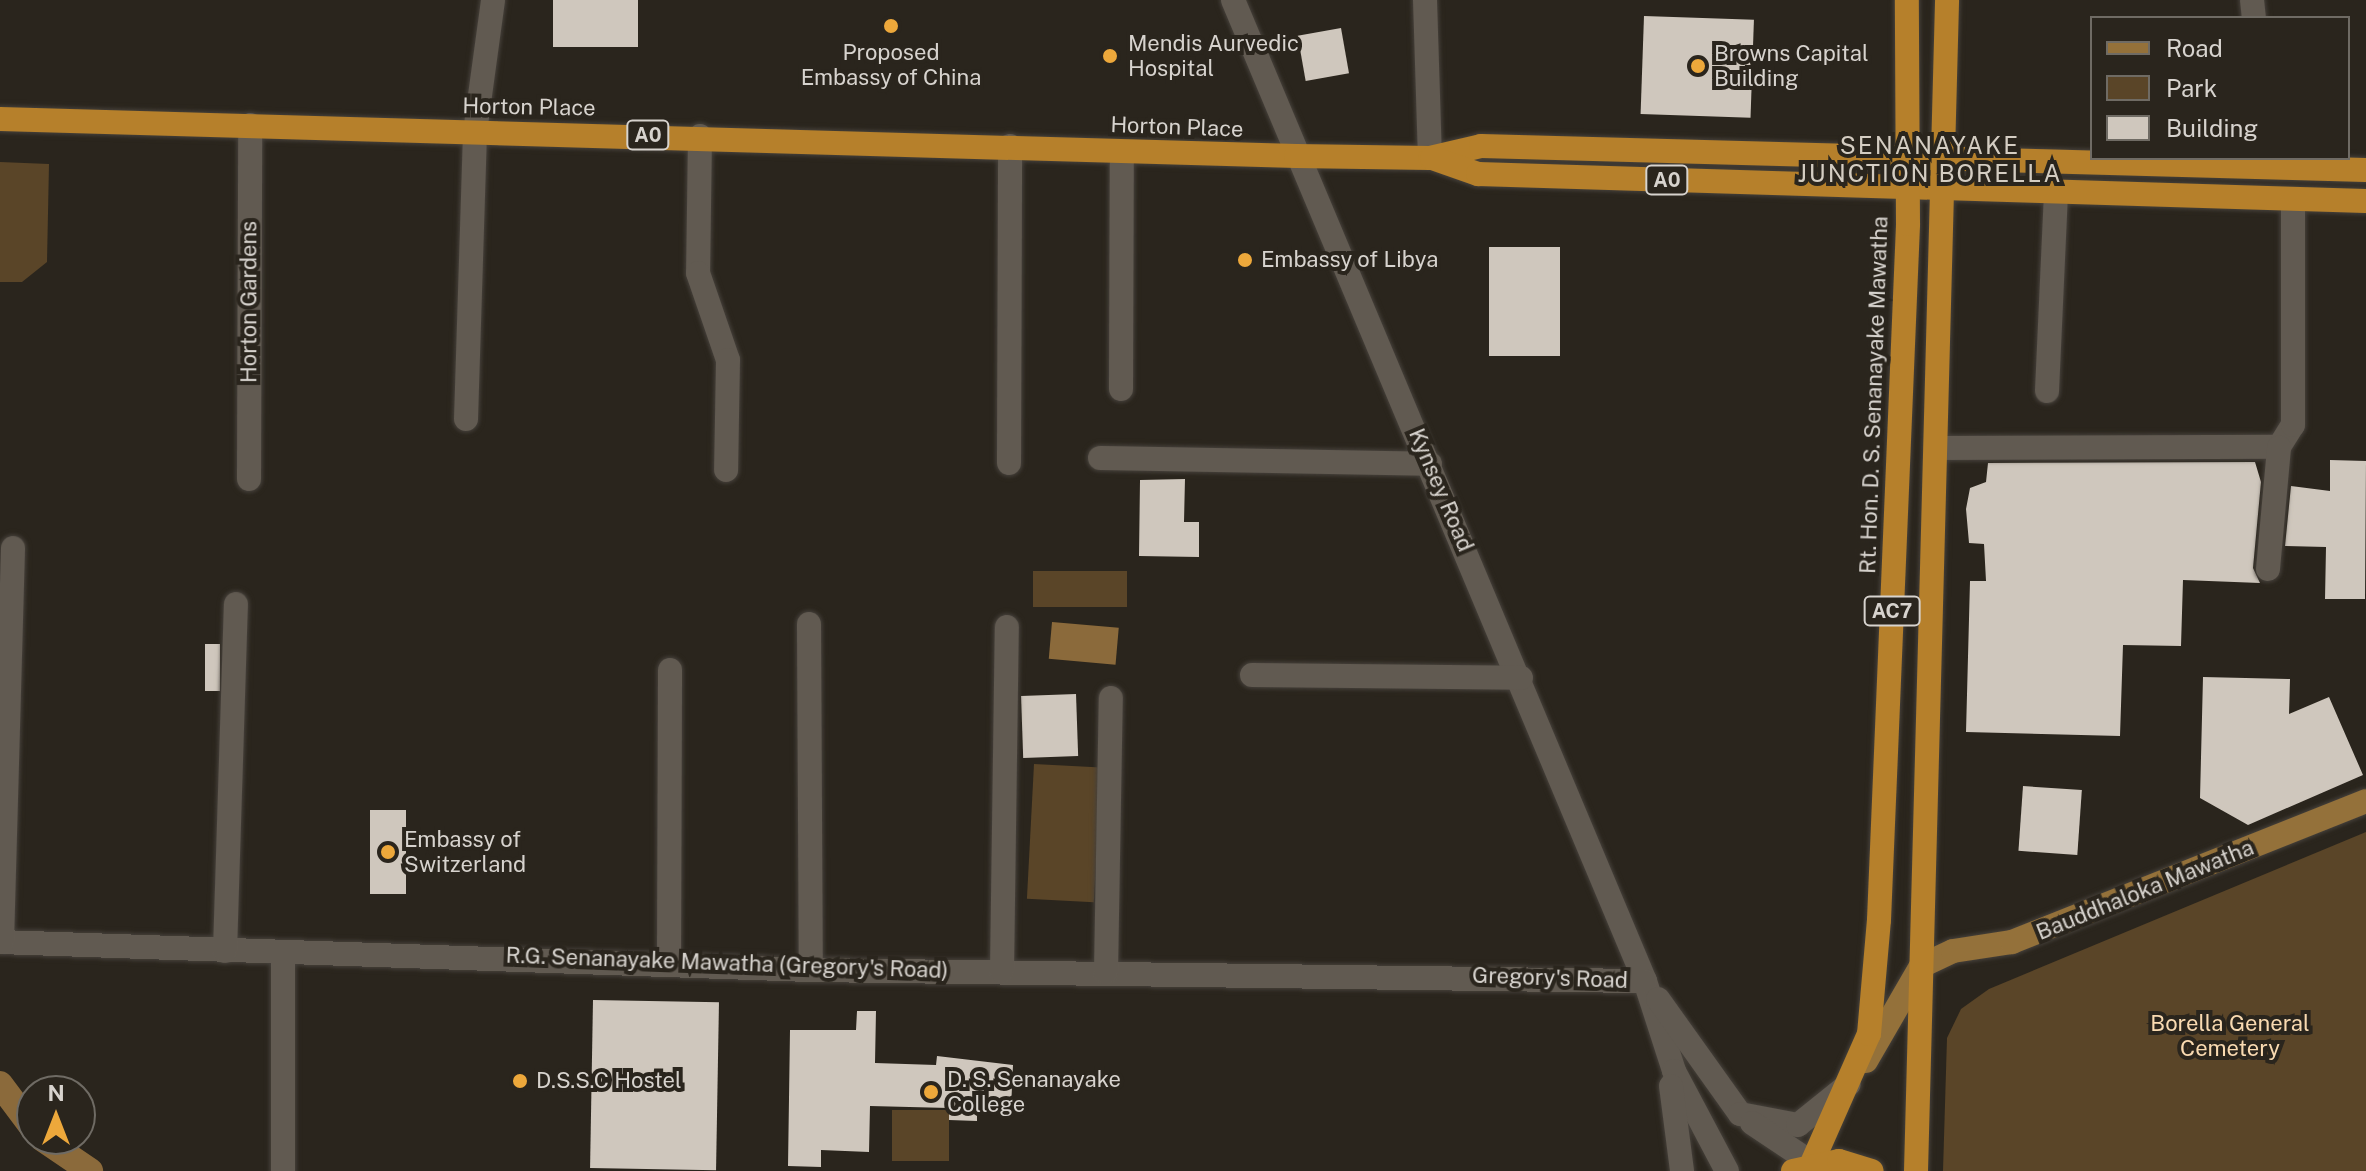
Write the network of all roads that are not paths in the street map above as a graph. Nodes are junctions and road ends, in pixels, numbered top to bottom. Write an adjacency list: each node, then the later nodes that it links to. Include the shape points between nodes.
1 (493, 0): 8 (street)
2 (1233, 0): 12 (street, Kynsey Road)
3 (1425, 0): 15 (street)
4 (1907, 0): 13 (highway, Rt. Hon. D. S. Senanayake Mawatha / AC7)
5 (1947, 0): 14 (highway, AC7)
6 (0, 119): 7 (highway, Horton Place / A0)
7 (250, 125): 8 (highway, Horton Place / A0); 34 (street, Horton Gardens)
8 (475, 132): 9 (highway, Horton Place / A0); 27 (street)
9 (700, 136): 10 (highway, Horton Place / A0); 33 (street, via 698,273 728,360)
10 (1010, 146): 11 (highway, Horton Place / A0); 31 (street)
11 (1122, 152): 12 (highway, Horton Place / A0); 25 (street)
12 (1296, 156): 15 (highway, A0); 32 (street, Kynsey Road)
13 (1907, 156): 14 (highway, A0); 15 (highway, A0, via 1481,146); 20 (highway, Rt. Hon. D. S. Senanayake Mawatha / AC7)
14 (1945, 157): 16 (highway, A0); 21 (highway, AC7)
15 (1430, 158): 20 (highway, A0, via 1478,174)
16 (2090, 159)
17 (2137, 160): 18 (highway, A0)
18 (2265, 162): 19 (highway, A0)
19 (2366, 170)
20 (1906, 188): 21 (highway, A0); 55 (highway, Rt. Hon. D. S. Senanayake Mawatha / AC7, via 1879,920 1869,1034)
21 (1945, 189): 22 (highway, A0); 29 (highway, AC7)
22 (2056, 193): 23 (highway, A0); 26 (street)
23 (2293, 199): 24 (highway, A0); 28 (street)
24 (2366, 201)
25 (1121, 389)
26 (2047, 391)
27 (466, 419)
28 (2284, 439): 29 (street); 36 (street)
29 (1937, 448): 49 (highway, AC7)
30 (1100, 458): 32 (street)
31 (1009, 463)
32 (1430, 464): 42 (street, Kynsey Road)
33 (726, 470)
34 (249, 479)
35 (13, 548): 45 (street)
36 (2268, 569)
37 (236, 604): 46 (street)
38 (809, 624): 50 (street)
39 (1007, 627): 51 (street)
40 (670, 670): 48 (street)
41 (1252, 675): 42 (street)
42 (1521, 678): 54 (street, Kynsey Road)
43 (1111, 698): 52 (street)
44 (2366, 801): 49 (main road, Bauddhaloka Mawatha, via 2012,942 1953,951)
45 (1, 942): 46 (street, R.G. Senanayake Mawatha (Gregory's Road))
46 (225, 951): 47 (street, R.G. Senanayake Mawatha (Gregory's Road))
47 (283, 952): 48 (street, R.G. Senanayake Mawatha (Gregory's Road)); 58 (street)
48 (669, 965): 50 (street, R.G. Senanayake Mawatha (Gregory's Road))
49 (1921, 966): 55 (main road); 62 (highway, AC7)
50 (811, 970): 51 (street, R.G. Senanayake Mawatha (Gregory's Road))
51 (1002, 971): 52 (street, R.G. Senanayake Mawatha (Gregory's Road))
52 (1106, 972): 53 (street, R.G. Senanayake Mawatha (Gregory's Road))
53 (1455, 975): 54 (street, Gregory's Road)
54 (1645, 981): 56 (street, Kynsey Road); 59 (street, via 1678,1116); 60 (street, Kynsey Road, via 1674,1071)
55 (1856, 1077): 56 (street, via 1798,1125); 57 (highway, Rt. Hon. D. S. Senanayake Mawatha / AC7)
56 (1740, 1114): 57 (street, Kynsey Road)
57 (1802, 1167): 61 (highway)
58 (283, 1171)
59 (1682, 1171)
60 (1727, 1171)
61 (1871, 1171)
62 (1916, 1171)

